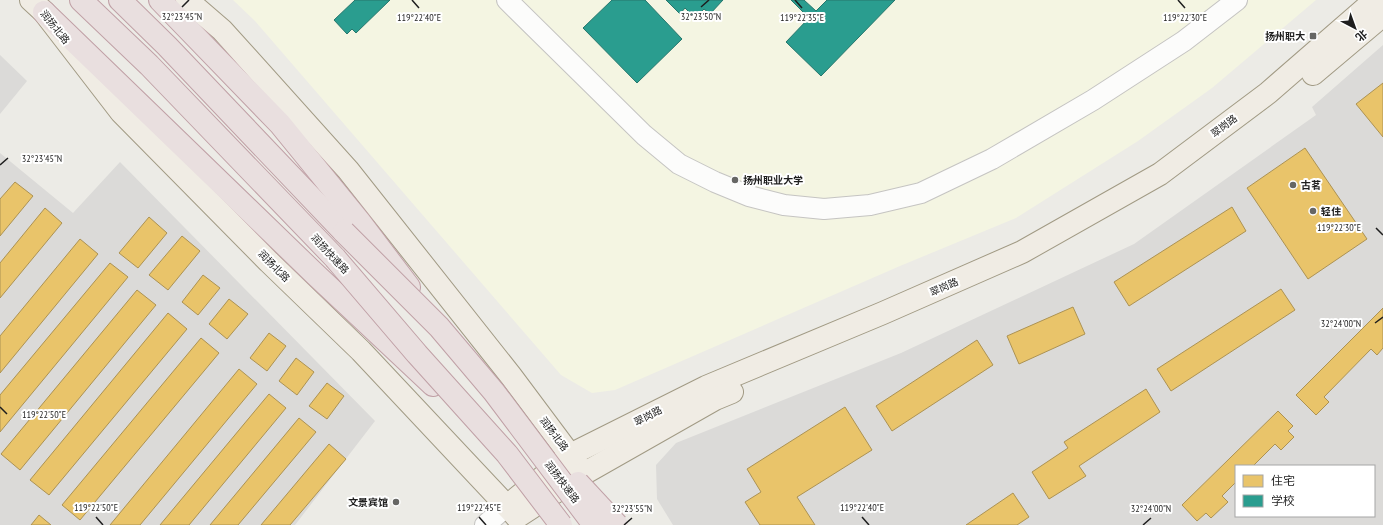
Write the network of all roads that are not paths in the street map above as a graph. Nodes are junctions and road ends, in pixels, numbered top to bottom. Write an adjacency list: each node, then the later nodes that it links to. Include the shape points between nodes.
1 (81, 0): 12 (highway, 润扬快速路, bridge, via 149,66 335,258 417,354)
2 (120, 0): 10 (highway, 润扬快速路)
3 (160, 0): 10 (highway, via 280,124)
4 (187, 0): 13 (main road, 润扬北路, via 222,30 348,170 511,376)
5 (507, 0): 6 (street, via 644,135 679,164 749,196 784,205 824,209 870,205 921,193 992,159 1092,100 1184,41)
6 (1237, 0)
7 (1375, 0): 13 (main road, 翠岗路, via 1268,93 1160,174 1070,225 1008,259 706,387)
8 (38, 6): 12 (highway, bridge, via 316,275); 15 (main road, 润扬北路, via 121,112 361,351)
9 (1383, 14): 14 (main road, 翠岗路, via 1278,104 1170,185 1028,266 715,399)
10 (351, 226): 11 (highway, 润扬快速路, bridge)
11 (494, 392): 19 (highway, 润扬快速路, bridge); 20 (highway, bridge)
12 (508, 454): 17 (highway, bridge); 18 (highway, 润扬快速路, bridge)
13 (570, 455): 14 (main road, 润扬北路); 15 (main road, 翠岗路)
14 (583, 474): 15 (main road, 翠岗路); 21 (main road, 润扬北路)
15 (514, 518): 16 (street, 翠岗路)
16 (485, 525)
17 (552, 525)
18 (561, 525)
19 (594, 525)
20 (617, 525)
21 (620, 525)

